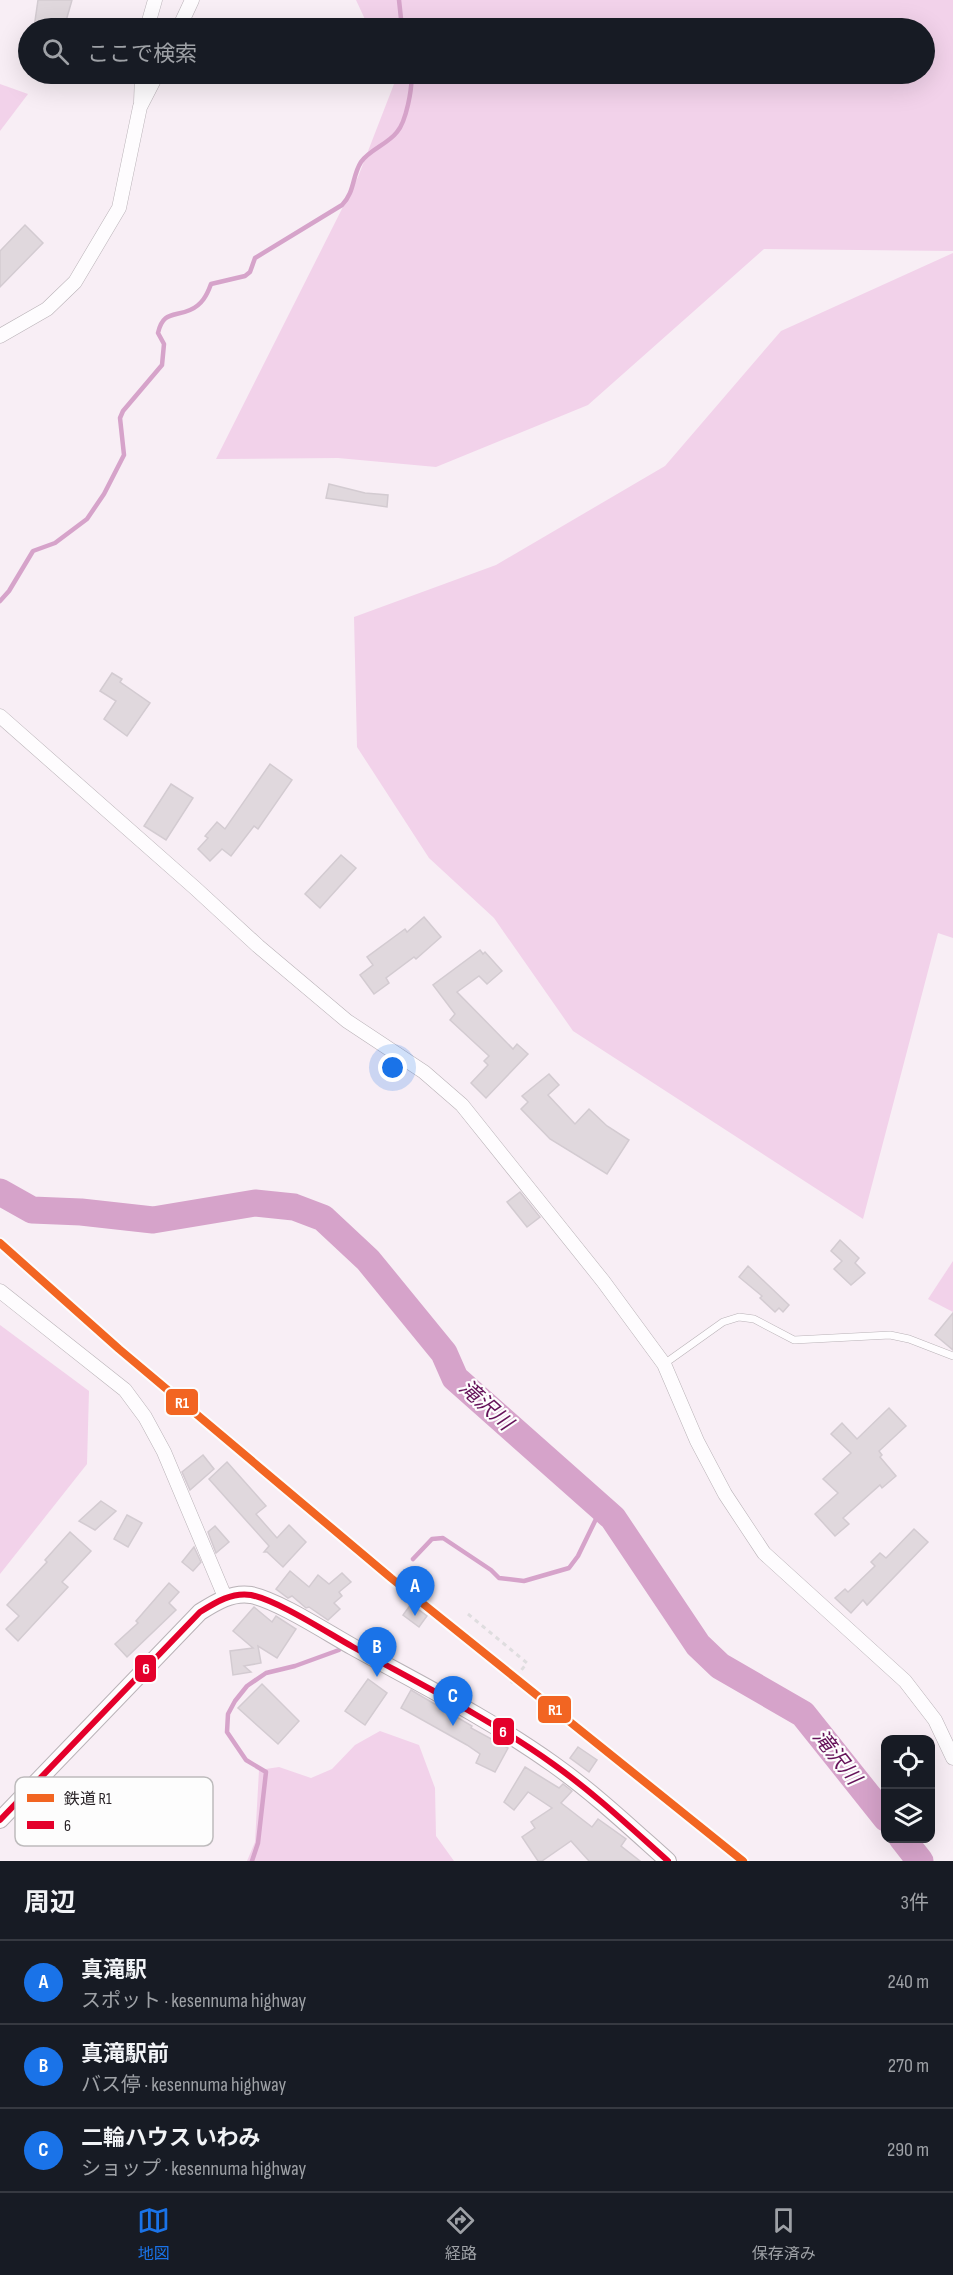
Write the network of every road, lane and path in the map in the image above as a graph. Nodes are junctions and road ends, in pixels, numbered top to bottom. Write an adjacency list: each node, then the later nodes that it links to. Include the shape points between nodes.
1 (155, 0): 3 (street)
2 (192, 0): 4 (street)
3 (150, 18)
4 (183, 18)
5 (141, 84): 7 (street)
6 (152, 84): 7 (street)
7 (140, 107): 8 (street, via 119,208 75,282 47,309)
8 (0, 336)
9 (0, 716): 12 (street, via 347,1021 424,1072 462,1105)
10 (0, 1291): 13 (street, via 125,1390 145,1417 164,1452)
11 (953, 1356): 12 (lane, via 890,1335 794,1340 754,1319 739,1317 723,1322)
12 (664, 1364): 16 (street, via 725,1494 764,1553 905,1681 935,1720)
13 (225, 1597): 17 (street, via 184,1628); 20 (street, via 250,1595 276,1605 462,1708 573,1778)
14 (468, 1614): 15 (path, via 527,1663)
15 (511, 1683)
16 (953, 1758)
17 (41, 1777)
18 (15, 1804): 19 (street)
19 (0, 1820)
20 (668, 1861)

